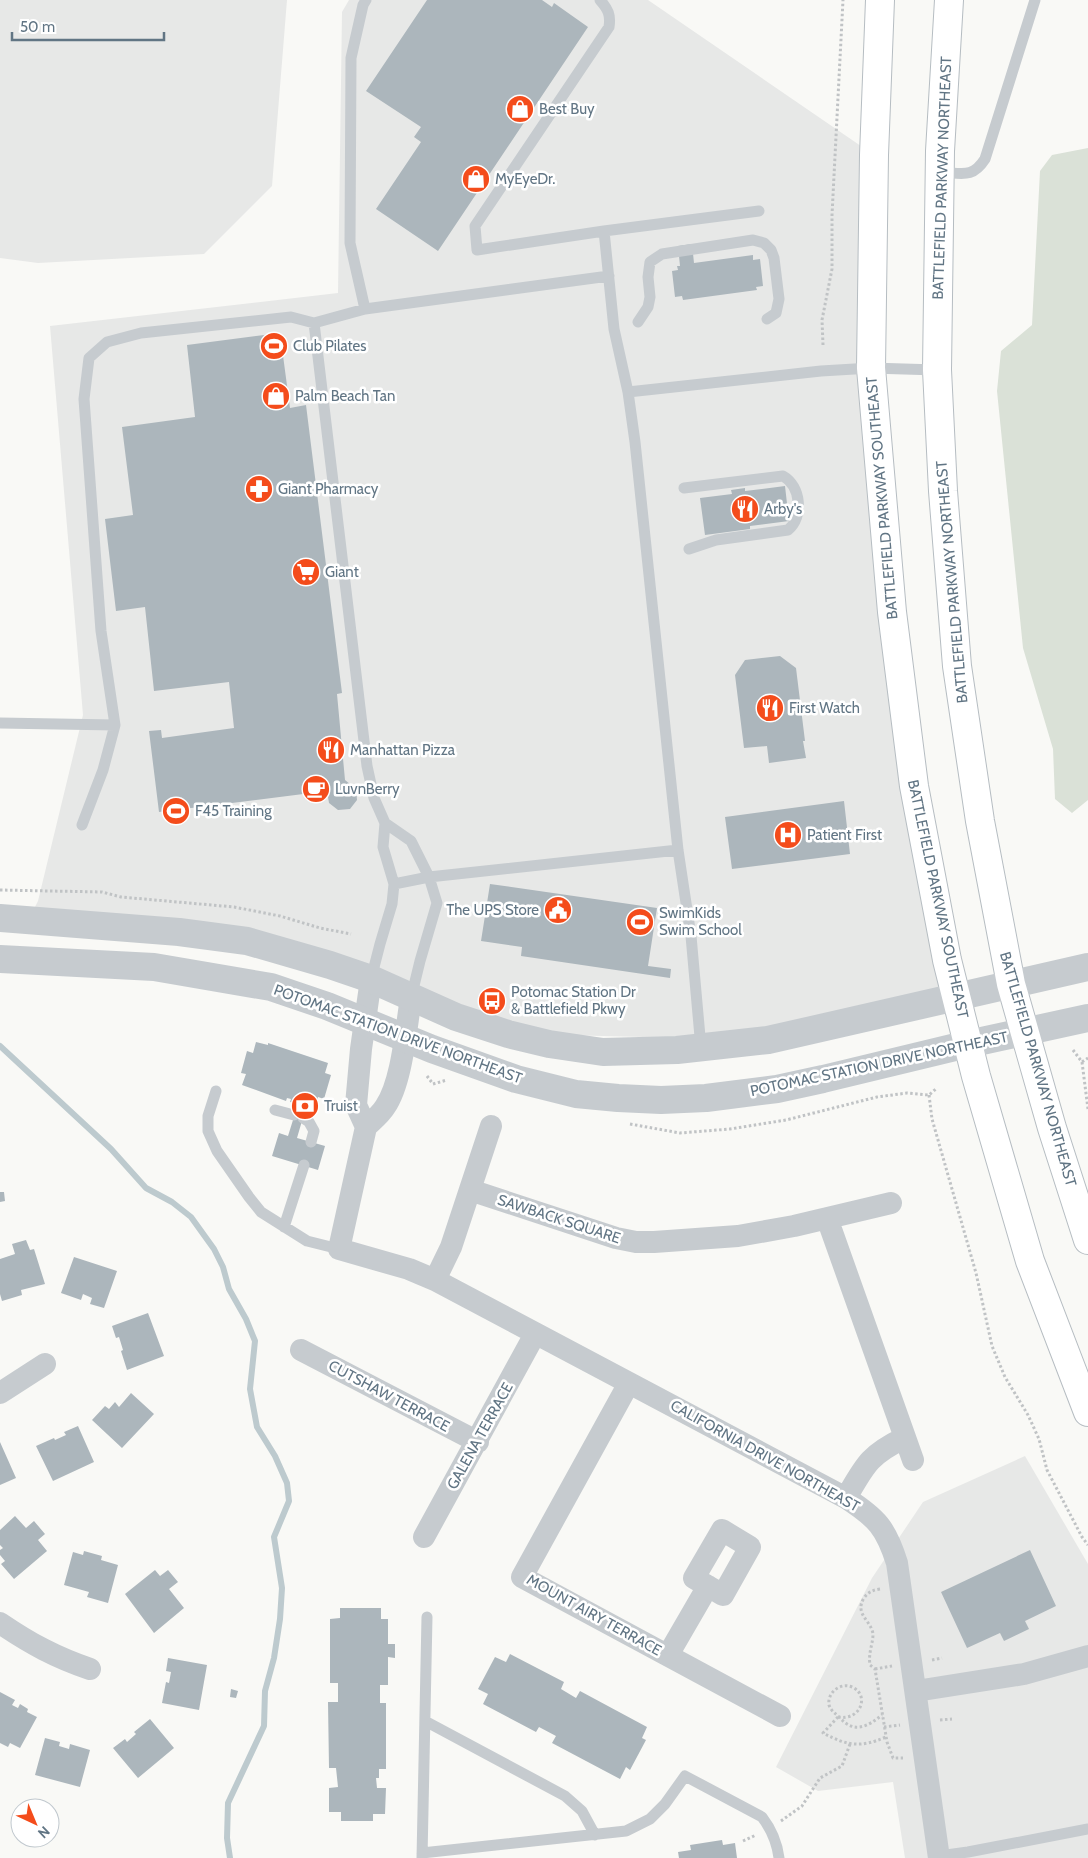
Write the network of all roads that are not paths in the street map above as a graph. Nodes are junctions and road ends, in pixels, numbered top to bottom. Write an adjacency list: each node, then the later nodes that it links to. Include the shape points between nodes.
1 (366, 0): 10 (lane, via 351,58 350,243)
2 (600, 0): 8 (lane, via 610,17 609,27 475,226 477,250)
3 (880, 0): 14 (main road)
4 (949, 0): 6 (main road, BATTLEFIELD PARKWAY NORTHEAST)
5 (1034, 0): 6 (lane, via 985,158 975,172)
6 (940, 172): 15 (main road, BATTLEFIELD PARKWAY NORTHEAST)
7 (759, 211): 8 (lane)
8 (604, 231): 9 (lane)
9 (609, 276): 10 (lane); 16 (lane, via 614,329)
10 (365, 309): 12 (lane)
11 (767, 319): 13 (lane, via 776,313 779,299 774,258 764,243 753,240 662,254 650,262 650,297 648,307)
12 (314, 322): 20 (lane, via 290,317 140,333 108,342 90,358 84,399 101,631); 21 (lane, via 367,766 374,798)
13 (638, 322)
14 (871, 368): 15 (lane); 16 (lane); 31 (main road, BATTLEFIELD PARKWAY SOUTHEAST, via 892,612 914,786)
15 (937, 370): 30 (main road, BATTLEFIELD PARKWAY NORTHEAST, via 957,666 980,821)
16 (628, 392): 23 (lane)
17 (684, 488): 18 (lane, via 783,476 796,489 798,507 795,524 788,530 716,540)
18 (689, 549)
19 (0, 723): 20 (lane)
20 (115, 725): 22 (lane)
21 (385, 823): 24 (lane, via 411,841); 25 (lane, via 383,847)
22 (82, 824)
23 (678, 850): 24 (lane); 38 (lane, via 692,936)
24 (429, 877): 25 (lane); 32 (lane, via 438,903)
25 (394, 884): 29 (lane, via 392,904)
26 (0, 918): 29 (street, via 179,932 247,941)
27 (0, 959): 34 (street, POTOMAC STATION DRIVE NORTHEAST, via 154,967 271,987)
28 (1088, 967): 30 (street)
29 (372, 979): 32 (street); 34 (street)
30 (1011, 984): 31 (street); 35 (main road, BATTLEFIELD PARKWAY NORTHEAST)
31 (957, 996): 37 (main road, BATTLEFIELD PARKWAY SOUTHEAST); 38 (street, via 768,1040)
32 (411, 998): 36 (street); 38 (street, via 465,1020 549,1044 603,1052)
33 (1088, 1018): 35 (street, POTOMAC STATION DRIVE NORTHEAST)
34 (365, 1021): 36 (street, POTOMAC STATION DRIVE NORTHEAST); 42 (street, via 356,1105)
35 (1025, 1032): 37 (street, POTOMAC STATION DRIVE NORTHEAST); 49 (main road, BATTLEFIELD PARKWAY NORTHEAST)
36 (405, 1038): 37 (street, POTOMAC STATION DRIVE NORTHEAST, via 516,1079 576,1094 661,1100 777,1089); 42 (street, via 386,1107)
37 (968, 1044): 57 (main road, BATTLEFIELD PARKWAY SOUTHEAST, via 1030,1261)
38 (701, 1048)
39 (216, 1091): 48 (lane, via 208,1116 208,1132 249,1197 261,1212)
40 (275, 1110): 43 (lane, via 309,1122 314,1131)
41 (491, 1126): 45 (street)
42 (366, 1127): 50 (street)
43 (311, 1142)
44 (304, 1166): 48 (lane)
45 (470, 1190): 47 (street, SAWBACK SQUARE, via 636,1242 738,1236); 51 (street, via 451,1247)
46 (891, 1203): 47 (street, SAWBACK SQUARE)
47 (827, 1218): 58 (street)
48 (284, 1227): 50 (lane, via 307,1241)
49 (1088, 1240)
50 (339, 1249): 51 (street, CALIFORNIA DRIVE NORTHEAST)
51 (435, 1280): 52 (street, CALIFORNIA DRIVE NORTHEAST)
52 (535, 1334): 55 (street, CALIFORNIA DRIVE NORTHEAST); 59 (street, GALENA TERRACE)
53 (301, 1350): 59 (street, CUTSHAW TERRACE)
54 (45, 1364): 56 (street)
55 (629, 1383): 61 (street, CALIFORNIA DRIVE NORTHEAST); 66 (street, MOUNT AIRY TERRACE, via 522,1577)
56 (0, 1393)
57 (1088, 1412)
58 (904, 1438): 60 (street); 61 (street, via 879,1451 865,1465)
59 (478, 1442): 62 (street, GALENA TERRACE)
60 (913, 1460)
61 (846, 1498): 69 (street, CALIFORNIA DRIVE NORTHEAST, via 878,1522 890,1541 897,1564)
62 (424, 1537)
63 (708, 1586): 66 (street)
64 (427, 1617): 71 (lane)
65 (0, 1623): 68 (street, via 62,1660)
66 (668, 1655): 70 (street, MOUNT AIRY TERRACE)
67 (1088, 1656): 69 (street, via 1024,1674)
68 (90, 1669)
69 (916, 1691): 75 (street, CALIFORNIA DRIVE NORTHEAST)
70 (780, 1716)
71 (425, 1721): 73 (lane, via 565,1796 582,1811); 74 (lane)
72 (1088, 1829): 75 (lane)
73 (595, 1835): 74 (lane); 76 (lane, via 626,1831 650,1819 685,1776 762,1817 771,1828)
74 (422, 1855)
75 (939, 1857)
76 (779, 1858)

